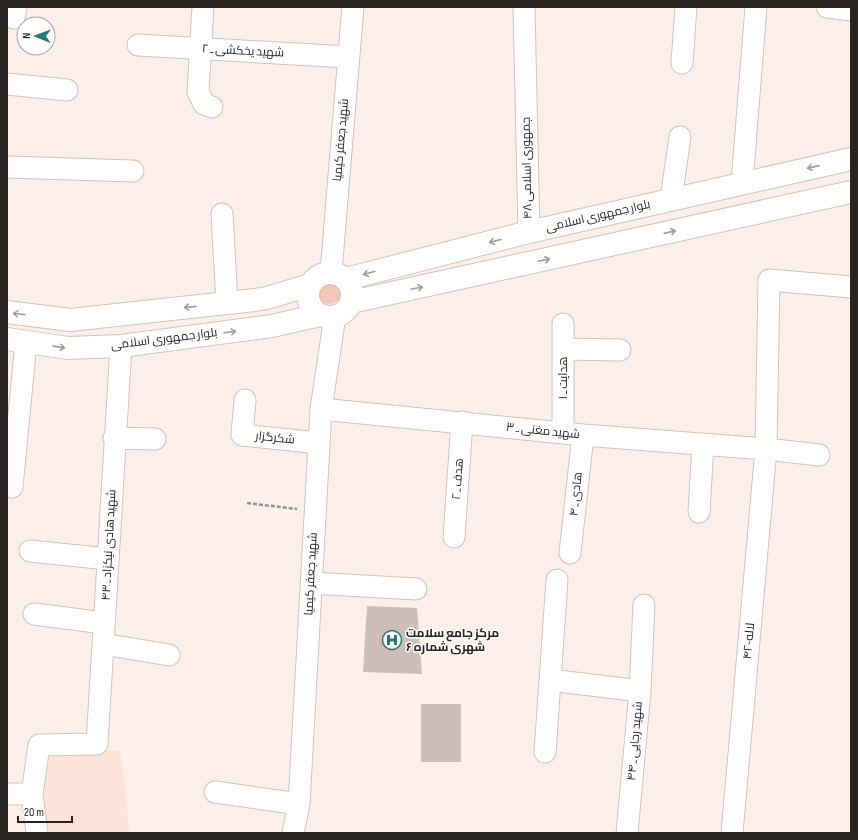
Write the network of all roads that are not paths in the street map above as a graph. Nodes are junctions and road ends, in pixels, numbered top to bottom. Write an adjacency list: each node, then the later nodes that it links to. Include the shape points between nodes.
1 (203, 7): 9 (street)
2 (353, 7): 10 (street, شهید جعفر کیمیا)
3 (524, 7): 23 (street, جمهوری اسلامی ۴۸)
4 (686, 7): 11 (street)
5 (756, 7): 19 (street)
6 (826, 7): 7 (street)
7 (851, 10)
8 (138, 45): 9 (street, شهید یخکشی ـ ۲)
9 (200, 49): 10 (street, شهید یخکشی ـ ۲); 14 (street, via 198,92 204,104)
10 (348, 57): 24 (street, شهید جعفر کیمیا)
11 (682, 63)
12 (7, 84): 13 (street)
13 (67, 90)
14 (212, 107)
15 (680, 137): 21 (street)
16 (851, 159): 19 (main road, بلوار جمهوری اسلامی, one-way to 19)
17 (7, 166): 18 (street)
18 (133, 170)
19 (742, 183): 21 (main road, بلوار جمهوری اسلامی)
20 (851, 192): 28 (main road, one-way to 20)
21 (671, 199): 23 (main road, بلوار جمهوری اسلامی)
22 (222, 214): 29 (street)
23 (529, 232): 24 (main road, بلوار جمهوری اسلامی, one-way to 24)
24 (338, 276): 25 (main road, via 318,276); 28 (main road, via 350,284)
25 (310, 285): 27 (main road); 31 (main road, via 308,294 313,310)
26 (851, 287): 46 (street, لاله-۴۲, via 769,280)
27 (267, 298): 29 (main road); 33 (main road, via 277,301 281,306 280,317)
28 (351, 302): 31 (main road, via 342,314)
29 (227, 303): 30 (main road, one-way to 30, via 70,320)
30 (7, 312)
31 (328, 315): 33 (main road, بلوار جمهوری اسلامی); 39 (street, شهید جعفر کیمیا)
32 (563, 324): 36 (street, هدایت ـ ۱)
33 (272, 326): 35 (main road, بلوار جمهوری اسلامی, one-way to 33)
34 (16, 341): 35 (main road, بلوار جمهوری اسلامی, one-way to 35, via 68,348); 48 (street)
35 (120, 346): 42 (street, شهید هادی نیکزاد ـ ۴۳)
36 (563, 349): 37 (street); 41 (street, هدایت ـ ۱)
37 (620, 350)
38 (245, 400): 44 (street, شکرگزار, via 242,435)
39 (321, 409): 40 (street, شهید مغنی ـ ۳); 44 (street, شهید جعفر کیمیا)
40 (462, 422): 41 (street, شهید مغنی ـ ۳); 50 (street, هدف ـ ۲)
41 (573, 434): 45 (street, شهید مغنی ـ ۳); 52 (street, هادی ـ ۴)
42 (114, 438): 43 (street); 53 (street, شهید هادی نیکزاد ـ ۴۳)
43 (155, 439)
44 (319, 442): 55 (street, شهید جعفر کیمیا)
45 (703, 444): 46 (street, شهید مغنی ـ ۳); 49 (street)
46 (766, 449): 47 (street, شهید مغنی ـ ۳); 72 (street, لاله-۴۲)
47 (819, 455)
48 (12, 487)
49 (699, 512)
50 (454, 536)
51 (30, 551): 53 (street)
52 (570, 553)
53 (108, 559): 59 (street, شهید هادی نیکزاد ـ ۴۳)
54 (557, 580): 62 (street)
55 (311, 583): 56 (street); 68 (street, شهید جعفر کیمیا)
56 (416, 589)
57 (644, 605): 63 (street)
58 (34, 614): 59 (street)
59 (104, 623): 60 (street, شهید هادی نیکزاد ـ ۴۳)
60 (103, 644): 61 (street); 67 (street, شهید هادی نیکزاد ـ ۴۳, via 98,744 39,745)
61 (169, 655)
62 (550, 680): 63 (street, شهید رجایی ـ ۴۴); 64 (street)
63 (640, 692): 71 (street, شهید رجایی ـ ۴۴)
64 (545, 752)
65 (215, 792): 68 (street)
66 (7, 794): 67 (street)
67 (32, 794): 69 (street)
68 (299, 804): 70 (street, شهید جعفر کیمیا)
69 (37, 833)
70 (293, 833)
71 (627, 833)
72 (732, 833)

